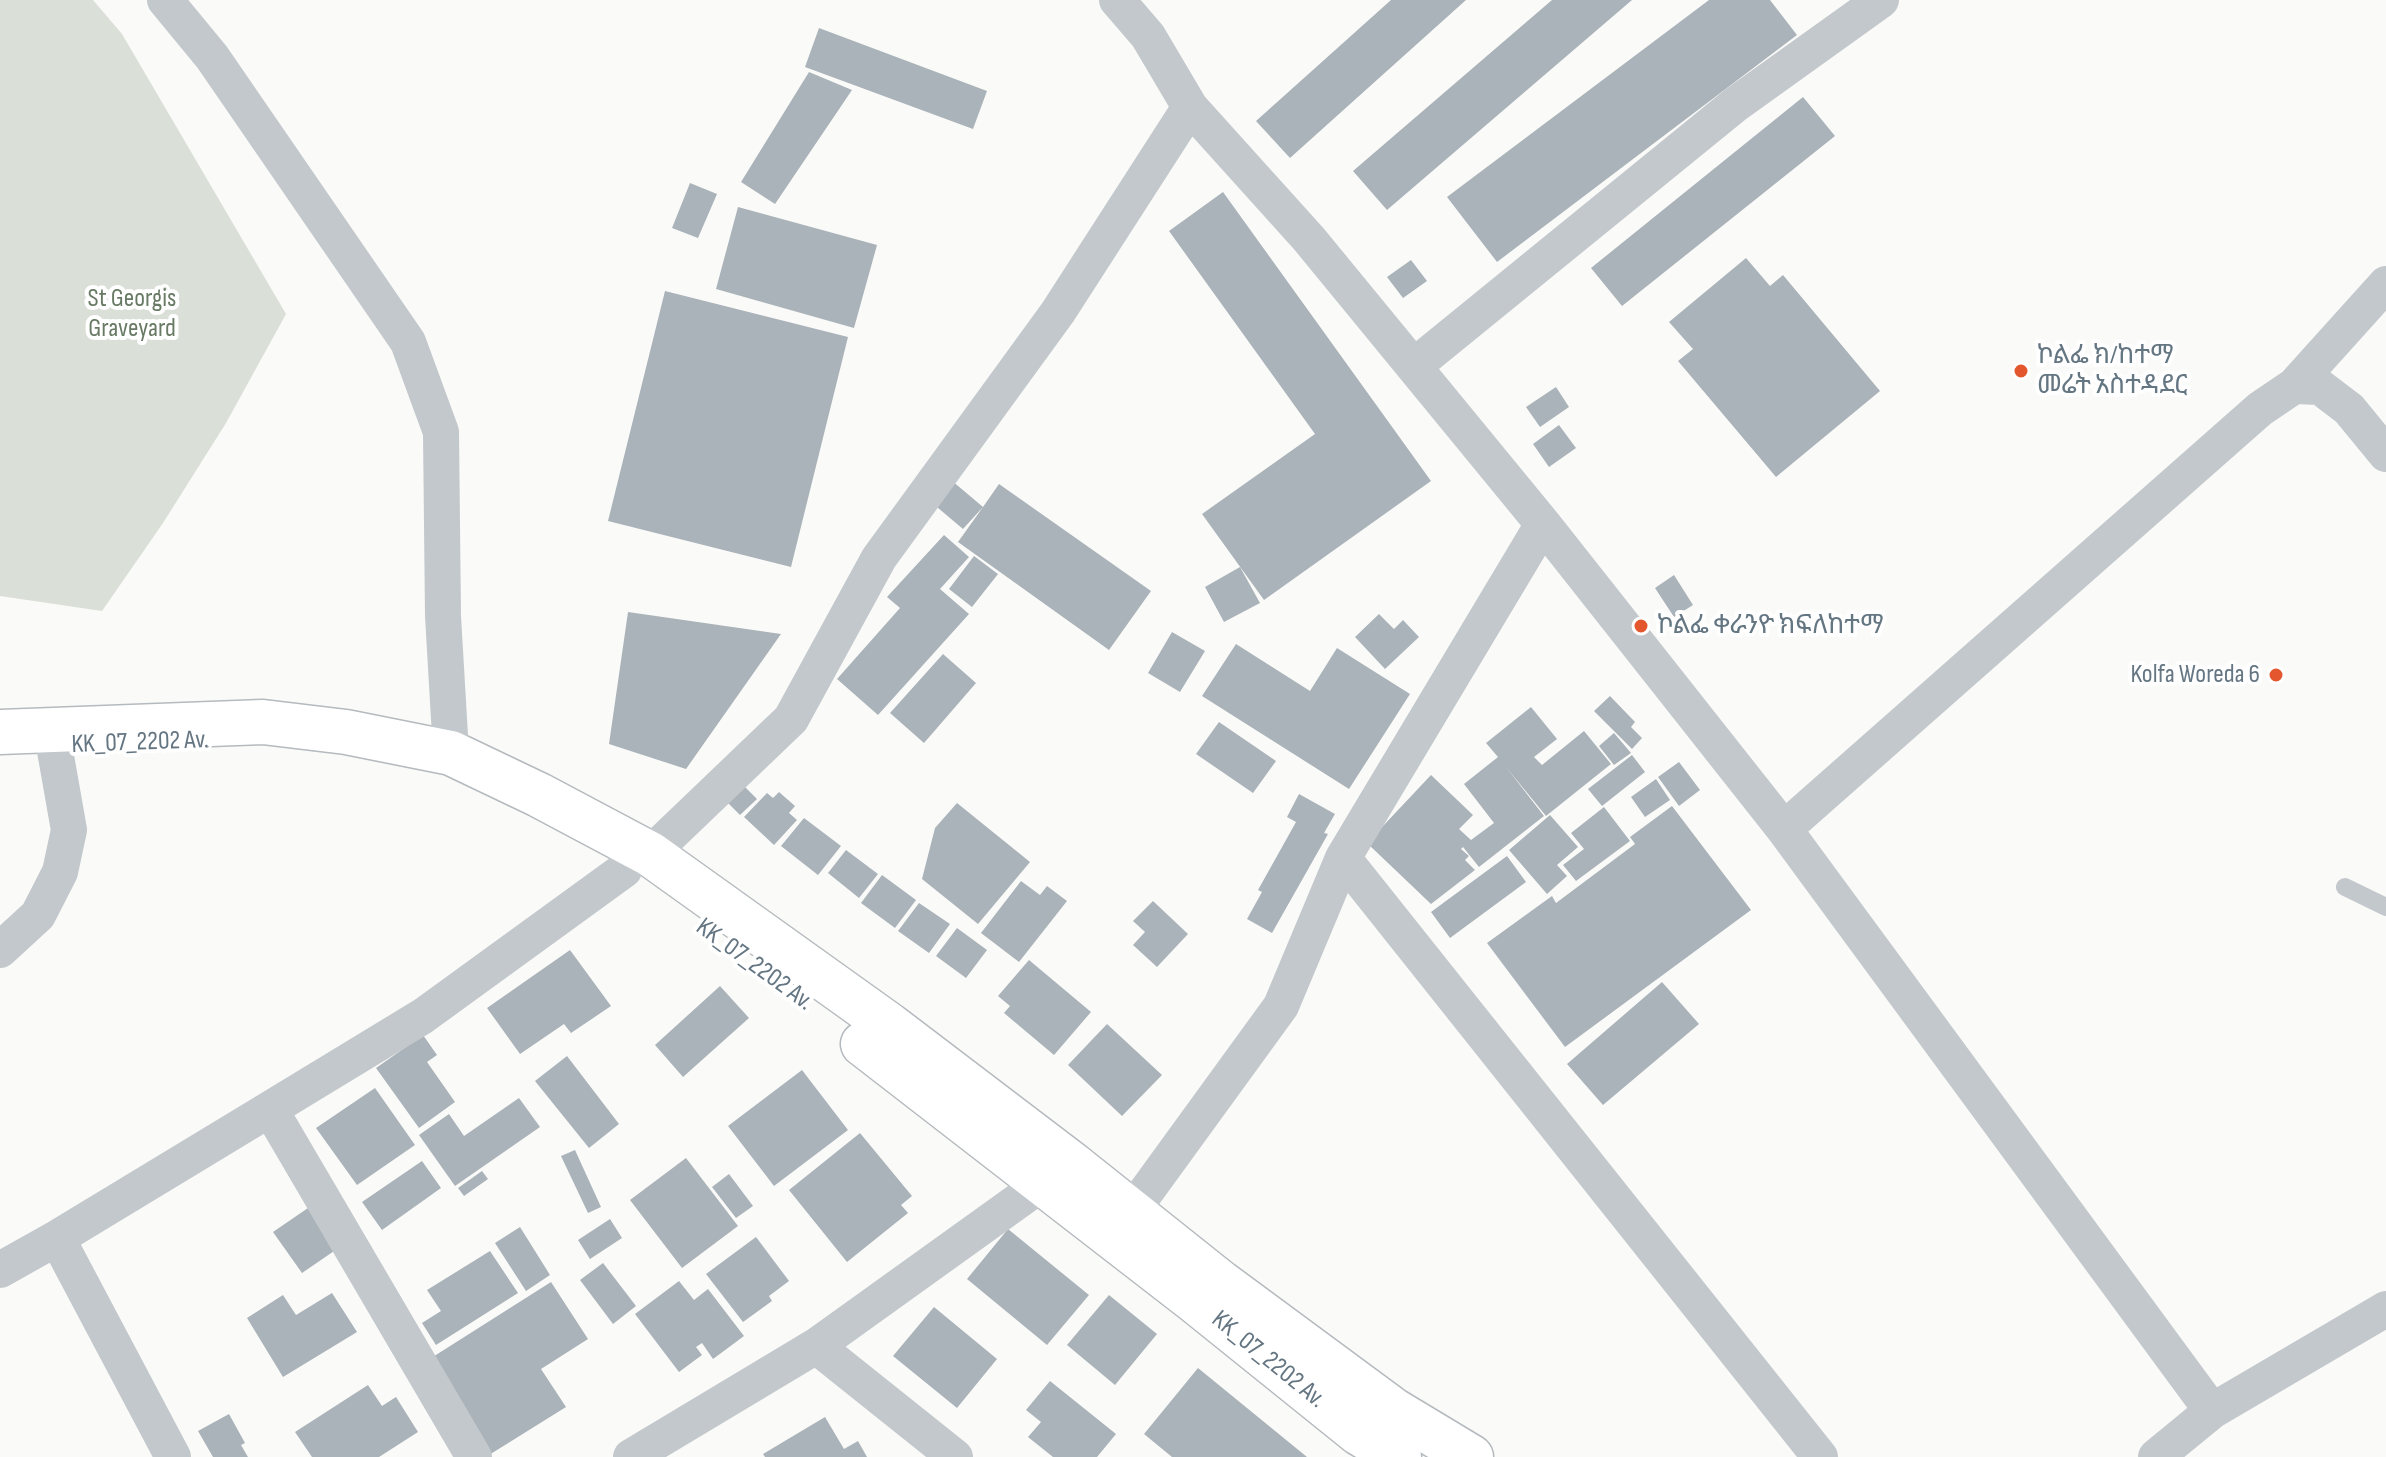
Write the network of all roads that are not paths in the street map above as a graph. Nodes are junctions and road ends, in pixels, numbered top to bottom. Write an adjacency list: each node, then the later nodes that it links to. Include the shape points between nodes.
1 (165, 0): 13 (street, via 212,57 408,342 441,432)
2 (1117, 0): 4 (street, via 1148,36)
3 (1881, 0): 6 (street, via 1736,104)
4 (1190, 107): 6 (street); 16 (street, via 1058,312 879,558 791,719)
5 (2386, 284): 7 (street)
6 (1414, 366): 9 (street)
7 (2294, 386): 8 (street, via 2320,387 2349,409); 14 (street, via 2248,419)
8 (2386, 454)
9 (1543, 524): 14 (street); 15 (street)
10 (0, 732): 13 (main road, via 263,722)
11 (54, 745): 12 (main road, KK_07_2202 Av.); 16 (main road, KK_07_2202 Av., via 239,740 354,751 493,800); 19 (street, via 69,830 60,872 38,915)
12 (0, 748)
13 (451, 753): 16 (main road, via 539,795)
14 (1784, 829): 27 (street)
15 (1343, 858): 22 (street, via 1281,1006); 34 (street)
16 (637, 862): 20 (street, via 423,1016); 21 (main road, KK_07_2202 Av.); 22 (main road, via 889,1025)
17 (2345, 887): 18 (lane)
18 (2386, 907)
19 (0, 950)
20 (270, 1109): 23 (street); 29 (street)
21 (1043, 1183): 26 (street); 32 (main road, KK_07_2202 Av., via 1359,1433)
22 (1132, 1211): 33 (main road, via 1393,1410)
23 (57, 1238): 24 (street); 28 (street)
24 (0, 1270)
25 (2386, 1309): 27 (street)
26 (816, 1346): 30 (street); 31 (street)
27 (2212, 1411): 35 (street)
28 (173, 1457)
29 (474, 1457)
30 (631, 1457)
31 (955, 1457)
32 (1399, 1457)
33 (1471, 1457)
34 (1820, 1457)
35 (2156, 1457)

